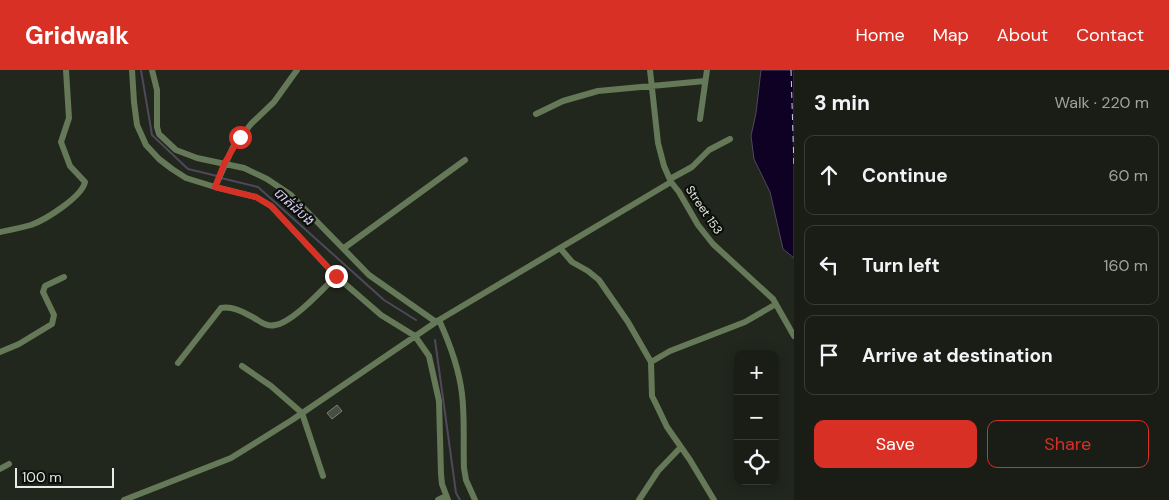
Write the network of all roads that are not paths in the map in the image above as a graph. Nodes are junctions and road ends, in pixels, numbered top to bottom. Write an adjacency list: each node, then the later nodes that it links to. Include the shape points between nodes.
1 (66, 70): 16 (street, via 69,118 61,142 70,166 85,182 84,186 42,220)
2 (132, 70): 15 (street, via 137,125 146,145 186,178)
3 (152, 70): 13 (street, via 157,90 159,134 176,150)
4 (297, 70): 13 (street, via 274,102 240,137)
5 (650, 70): 8 (street, Street 153)
6 (707, 70): 7 (street)
7 (705, 81): 8 (street); 10 (street)
8 (652, 87): 9 (street, via 598,91 563,101); 14 (street, Street 153, via 658,144)
9 (536, 114)
10 (700, 119)
11 (730, 139): 14 (street, via 709,150 692,167)
12 (465, 160): 17 (street)
13 (224, 164): 15 (street); 17 (street, via 244,168 281,188)
14 (670, 180): 18 (street); 21 (street, Street 153, via 713,244)
15 (215, 187): 19 (street, via 256,197 271,206)
16 (0, 232)
17 (344, 248): 22 (street, via 369,275)
18 (560, 248): 22 (street); 26 (street, via 572,262 599,280)
19 (336, 276): 23 (street, via 381,315); 27 (street, via 282,324 264,324 230,306 221,308)
20 (64, 277): 25 (street, via 46,286 43,292 54,314 52,324)
21 (776, 304): 24 (street, Street 153); 26 (street, via 745,322)
22 (438, 321): 23 (street); 37 (street, via 451,345 458,370 462,394 464,468)
23 (416, 336): 29 (street); 34 (street, via 429,356 440,401 441,474)
24 (794, 336)
25 (0, 352)
26 (651, 362): 30 (street, via 652,396)
27 (178, 363)
28 (242, 366): 29 (street)
29 (302, 413): 33 (street); 35 (street, via 231,458)
30 (680, 448): 38 (street, via 658,471); 39 (street)
31 (9, 464): 32 (street)
32 (0, 470)
33 (323, 476)
34 (447, 498): 36 (street)
35 (124, 500)
36 (438, 500)
37 (476, 500)
38 (639, 500)
39 (714, 500)

